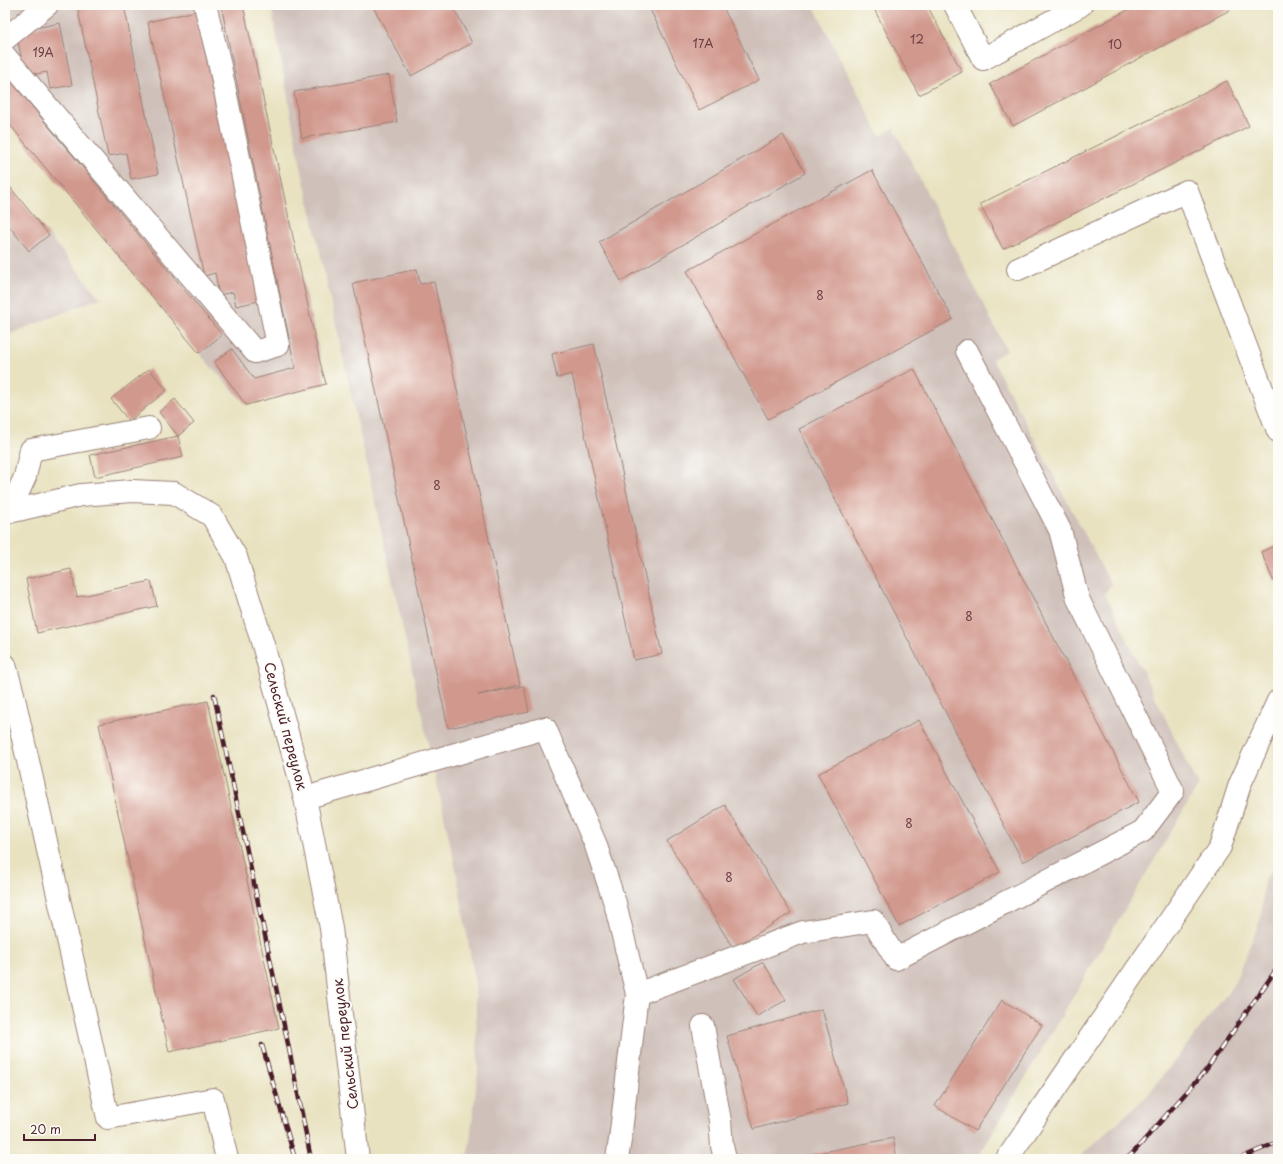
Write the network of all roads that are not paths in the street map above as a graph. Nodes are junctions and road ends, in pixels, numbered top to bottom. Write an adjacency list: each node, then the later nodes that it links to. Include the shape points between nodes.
1 (47, 5): 5 (street)
2 (205, 5): 6 (street, via 278,345 254,352)
3 (954, 5): 4 (street, via 983,59)
4 (1081, 5)
5 (5, 39)
6 (5, 56)
7 (1018, 269): 10 (street, via 1187,191)
8 (967, 351): 15 (street, via 1060,530 1078,599 1173,791 1143,831 896,959 873,921 802,932)
9 (148, 428): 11 (street, via 31,450 25,477)
10 (1278, 431)
11 (6, 510): 14 (street, Сельский переулок, via 81,495 132,491 174,494 212,516 236,557)
12 (5, 665): 17 (street, via 108,1118 213,1099)
13 (1278, 701): 21 (street, via 1240,784 1220,847)
14 (305, 798): 15 (street, via 545,728 595,843 615,903); 18 (street, Сельский переулок, via 331,928)
15 (637, 994): 19 (street)
16 (703, 1026): 20 (street)
17 (227, 1159)
18 (358, 1159)
19 (617, 1159)
20 (725, 1159)
21 (1007, 1159)

